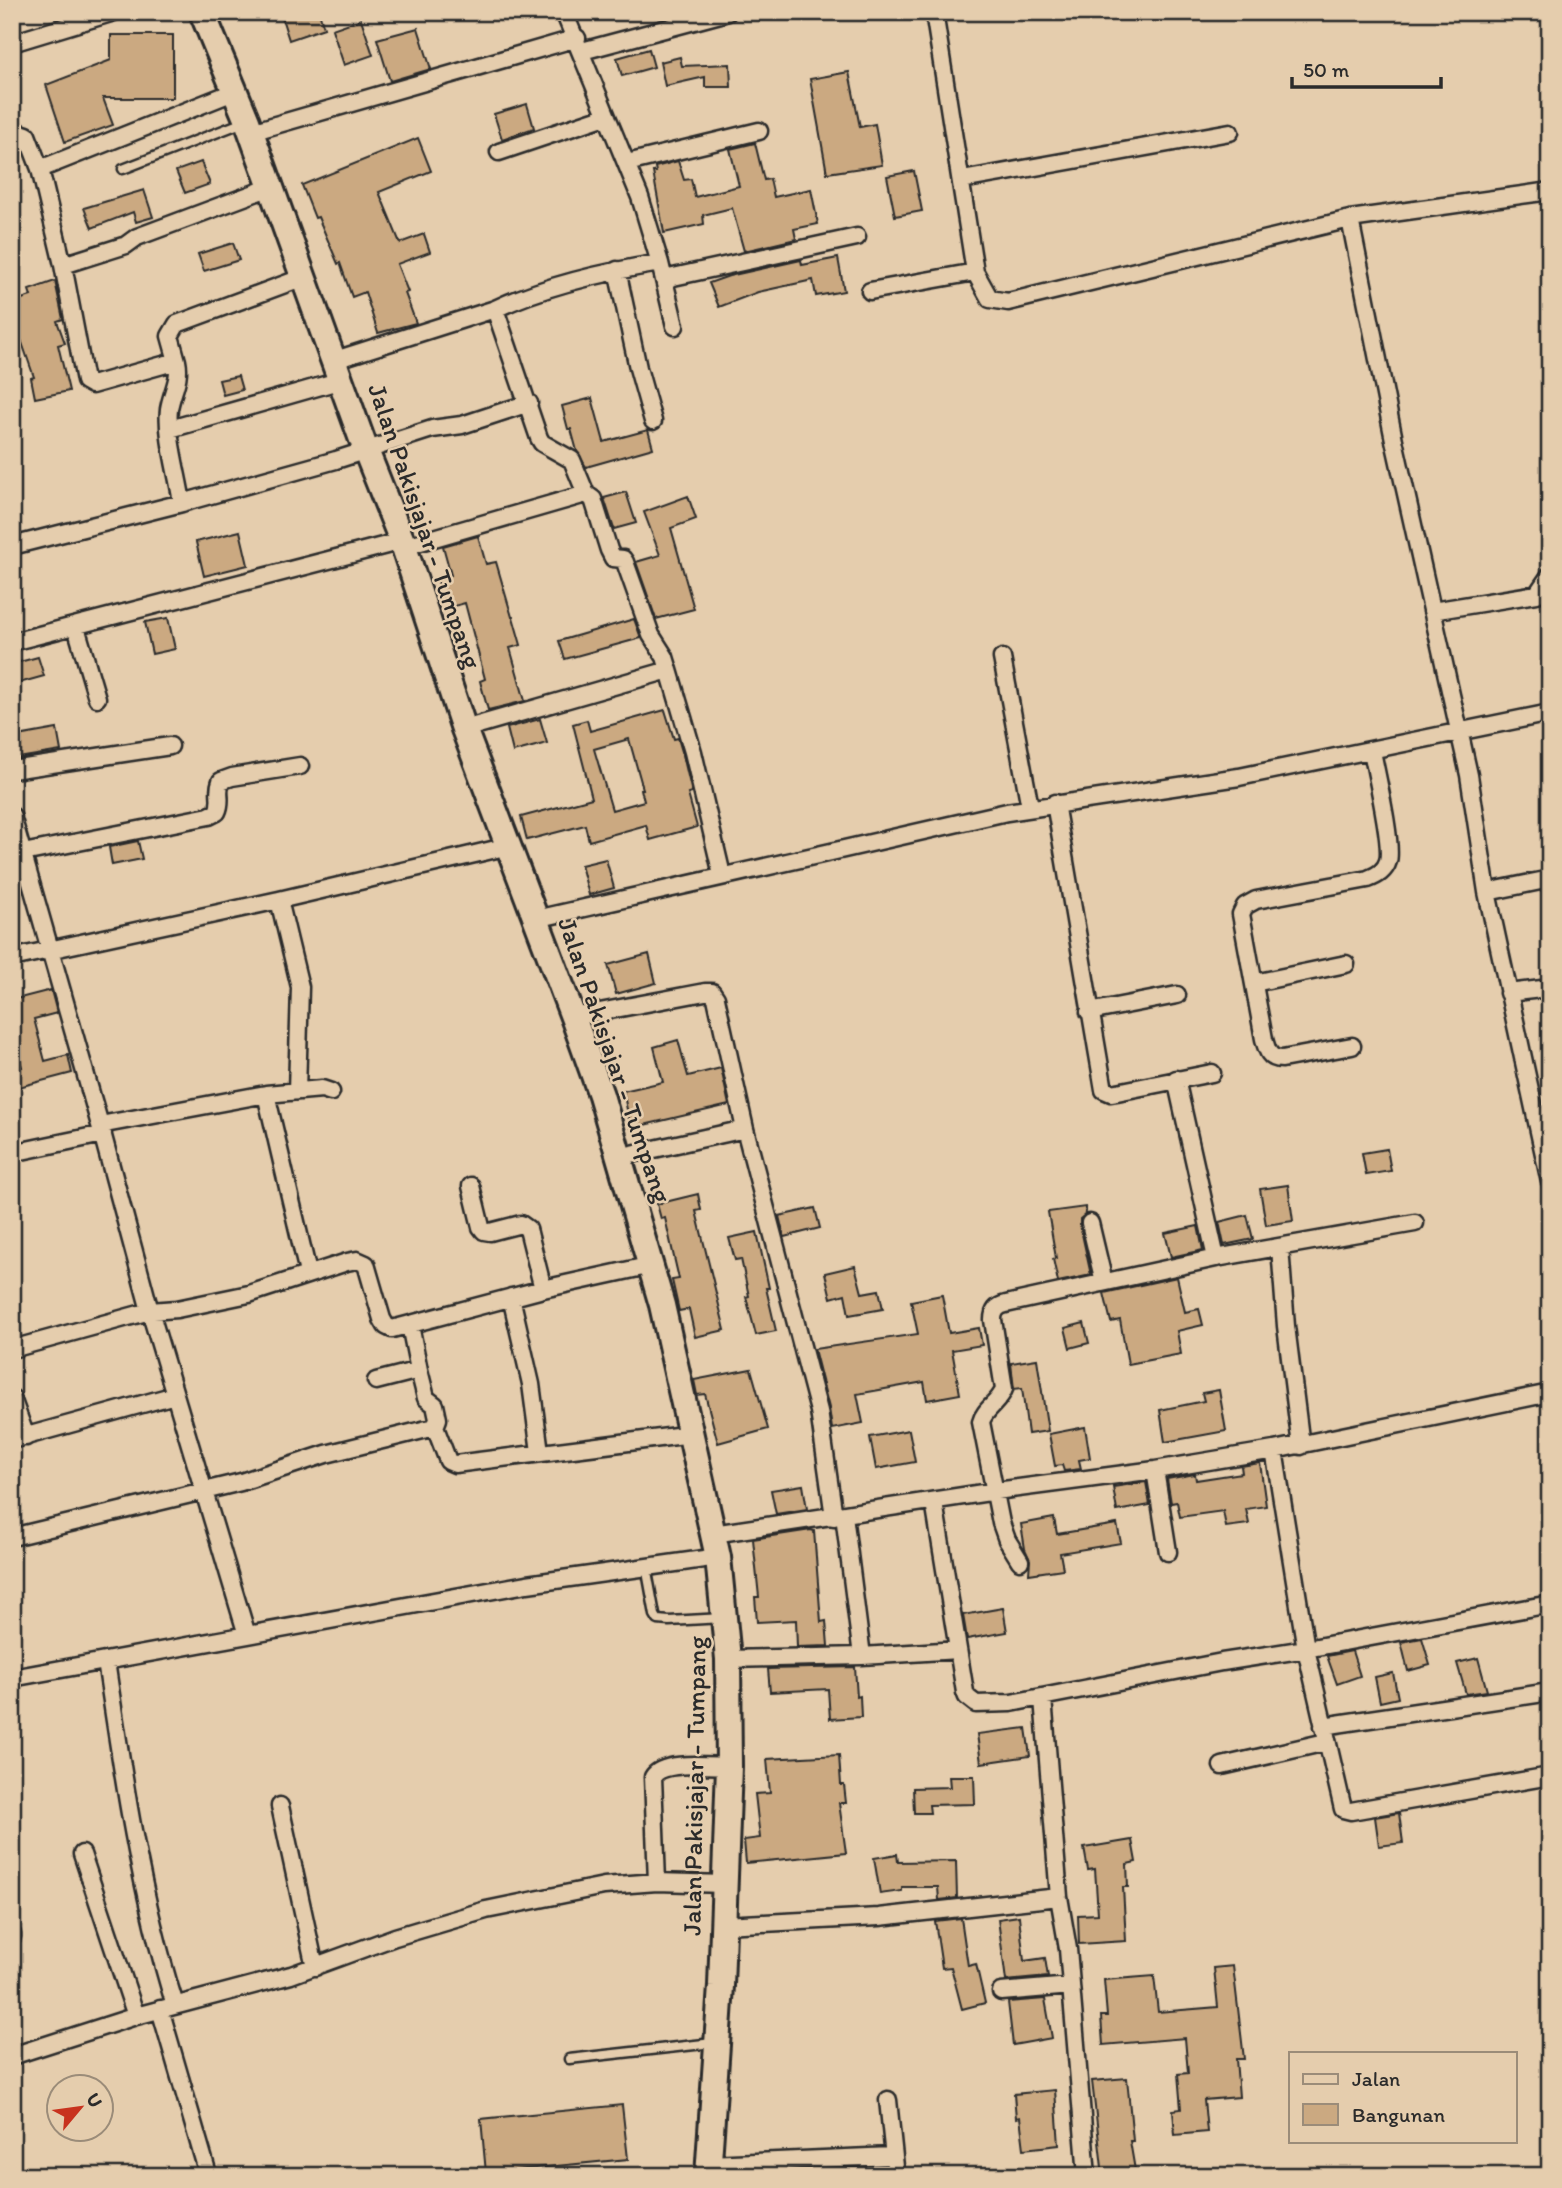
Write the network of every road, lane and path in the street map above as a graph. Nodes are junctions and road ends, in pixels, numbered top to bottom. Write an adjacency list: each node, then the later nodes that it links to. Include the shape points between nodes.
1 (114, 12): 6 (street)
2 (202, 12): 8 (main road, Jalan Pakisjajar - Tumpang)
3 (564, 12): 7 (street)
4 (728, 12): 7 (street)
5 (934, 12): 18 (street)
6 (12, 43)
7 (579, 45): 9 (street); 10 (street)
8 (236, 91): 10 (main road, Jalan Pakisjajar - Tumpang); 16 (street)
9 (606, 116): 14 (street); 15 (street)
10 (249, 127): 17 (lane); 19 (main road, Jalan Pakisjajar - Tumpang)
11 (760, 131): 15 (street)
12 (1230, 132): 18 (street)
13 (12, 133): 16 (street, via 27,135)
14 (499, 152)
15 (627, 163): 25 (street)
16 (40, 169): 23 (street)
17 (123, 169)
18 (962, 180): 26 (street)
19 (271, 187): 23 (street, via 137,237 126,246); 27 (main road, Jalan Pakisjajar - Tumpang)
20 (1550, 191): 21 (street)
21 (1350, 219): 26 (street, via 1008,302 990,299); 43 (street)
22 (857, 237): 25 (street)
23 (63, 265): 31 (street, via 88,384)
24 (617, 270): 25 (street); 29 (street); 34 (street)
25 (662, 271): 30 (street)
26 (975, 272): 28 (street)
27 (304, 277): 31 (street, via 177,324 170,336); 32 (main road, Jalan Pakisjajar - Tumpang)
28 (870, 291)
29 (495, 309): 32 (street); 33 (street)
30 (675, 326)
31 (177, 360): 35 (street, via 180,373 169,409)
32 (338, 370): 35 (street); 36 (main road, Jalan Pakisjajar - Tumpang)
33 (528, 402): 36 (street, via 463,425); 37 (street, via 542,443 572,460)
34 (653, 421)
35 (170, 429): 38 (street)
36 (365, 448): 38 (street); 39 (main road, Jalan Pakisjajar - Tumpang)
37 (586, 494): 39 (street); 47 (street, via 593,499 612,558 625,562)
38 (182, 503): 40 (street)
39 (403, 544): 44 (street); 50 (main road, Jalan Pakisjajar - Tumpang)
40 (12, 546)
41 (1550, 575): 42 (street)
42 (1544, 592): 43 (street)
43 (1432, 611): 51 (street)
44 (76, 627): 45 (street); 48 (street)
45 (12, 642)
46 (1002, 658): 57 (street)
47 (669, 670): 50 (street); 61 (street)
48 (97, 698)
49 (1550, 713): 51 (street)
50 (464, 729): 59 (main road, Jalan Pakisjajar - Tumpang)
51 (1459, 731): 53 (street); 63 (street)
52 (170, 746): 55 (street)
53 (1372, 751): 56 (street, via 1240,777); 69 (street, via 1389,844 1388,863 1382,872 1368,878 1263,898 1245,906 1241,914)
54 (300, 765): 60 (street, via 220,781 221,803 209,816)
55 (12, 770)
56 (1055, 803): 57 (street); 73 (street)
57 (1030, 807): 61 (street)
58 (12, 816): 60 (street)
59 (509, 846): 64 (street); 65 (main road, Jalan Pakisjajar - Tumpang)
60 (23, 853): 66 (street)
61 (722, 875): 65 (street)
62 (1550, 880): 63 (street)
63 (1487, 892): 71 (street)
64 (279, 900): 66 (street); 78 (street, via 300,987)
65 (536, 919): 74 (main road, Jalan Pakisjajar - Tumpang)
66 (50, 950): 67 (street); 81 (street)
67 (12, 958)
68 (1346, 964): 69 (street)
69 (1254, 984): 75 (street, via 1264,1039 1273,1058)
70 (1550, 988): 71 (street)
71 (1508, 993): 85 (street)
72 (1177, 995): 73 (street)
73 (1089, 1012): 77 (street, via 1106,1092)
74 (573, 1017): 82 (street, via 712,992 719,1005); 84 (main road, Jalan Pakisjajar - Tumpang)
75 (1352, 1046)
76 (1212, 1073): 77 (street)
77 (1176, 1079): 90 (street)
78 (297, 1091): 79 (street); 80 (street)
79 (331, 1092)
80 (266, 1094): 81 (street); 92 (street)
81 (102, 1129): 83 (street); 96 (street)
82 (746, 1129): 84 (street); 114 (street, via 819,1410)
83 (12, 1153)
84 (618, 1157): 91 (main road, Jalan Pakisjajar - Tumpang)
85 (1550, 1182)
86 (471, 1186): 94 (street, via 484,1231 521,1224 527,1229)
87 (1090, 1223): 93 (street)
88 (1415, 1223): 89 (street)
89 (1280, 1247): 90 (street); 107 (street)
90 (1216, 1258): 93 (street)
91 (652, 1265): 94 (street); 105 (main road, Jalan Pakisjajar - Tumpang)
92 (308, 1273): 96 (street, via 249,1294); 97 (street, via 362,1261 386,1326)
93 (1104, 1282): 112 (street, via 1006,1304 993,1314 1004,1389 981,1422)
94 (543, 1289): 95 (street)
95 (511, 1297): 97 (street); 109 (street, via 531,1384)
96 (150, 1311): 98 (street); 102 (street)
97 (410, 1325): 99 (street)
98 (12, 1349)
99 (419, 1370): 100 (street); 104 (street, via 426,1398 435,1405)
100 (376, 1381)
101 (1550, 1393): 107 (street)
102 (175, 1395): 106 (street); 111 (street)
103 (12, 1398): 106 (street)
104 (435, 1427): 109 (street, via 448,1461 455,1464); 111 (street, via 326,1454)
105 (692, 1434): 109 (street); 116 (main road, Jalan Pakisjajar - Tumpang)
106 (19, 1439)
107 (1301, 1446): 108 (street)
108 (1274, 1450): 110 (street); 123 (street)
109 (540, 1452)
110 (1155, 1470): 112 (street); 117 (street)
111 (204, 1492): 115 (street); 122 (street)
112 (996, 1492): 113 (street); 118 (street, via 1004,1532)
113 (934, 1502): 114 (street); 124 (street)
114 (839, 1516): 116 (street); 125 (street)
115 (12, 1536)
116 (715, 1546): 119 (street); 121 (main road, Jalan Pakisjajar - Tumpang)
117 (1168, 1552)
118 (1020, 1560)
119 (646, 1566): 121 (lane, via 658,1620); 122 (street)
120 (1550, 1604): 123 (street)
121 (726, 1618): 126 (main road, Jalan Pakisjajar - Tumpang)
122 (247, 1635): 127 (street)
123 (1306, 1649): 130 (street); 131 (street)
124 (958, 1650): 125 (street); 130 (street, via 965,1692 971,1701 985,1704)
125 (862, 1656): 126 (street)
126 (728, 1659): 132 (main road, Jalan Pakisjajar - Tumpang)
127 (106, 1661): 128 (street); 144 (street, via 126,1796)
128 (12, 1678)
129 (1550, 1692): 131 (street)
130 (1043, 1698): 139 (street)
131 (1324, 1734): 133 (street); 134 (street, via 1343,1809 1351,1811)
132 (729, 1766): 137 (street, via 667,1766 655,1772 652,1812); 138 (main road, Jalan Pakisjajar - Tumpang)
133 (1222, 1766)
134 (1550, 1776)
135 (280, 1806): 141 (street)
136 (82, 1854): 145 (street)
137 (657, 1882): 138 (street); 141 (street, via 584,1889 485,1910)
138 (724, 1884): 140 (main road, Jalan Pakisjajar - Tumpang)
139 (1059, 1897): 140 (street, via 879,1917); 142 (street)
140 (723, 1925): 146 (main road, Jalan Pakisjajar - Tumpang)
141 (315, 1966): 144 (street)
142 (1071, 1986): 143 (street); 154 (street)
143 (1001, 1992)
144 (168, 2007): 145 (street); 152 (street)
145 (136, 2016): 147 (street)
146 (716, 2042): 148 (lane); 151 (main road, Jalan Pakisjajar - Tumpang)
147 (12, 2056)
148 (569, 2059)
149 (888, 2100): 150 (street)
150 (892, 2156): 151 (street); 153 (street)
151 (709, 2170)
152 (208, 2174)
153 (896, 2176)
154 (1087, 2176)

